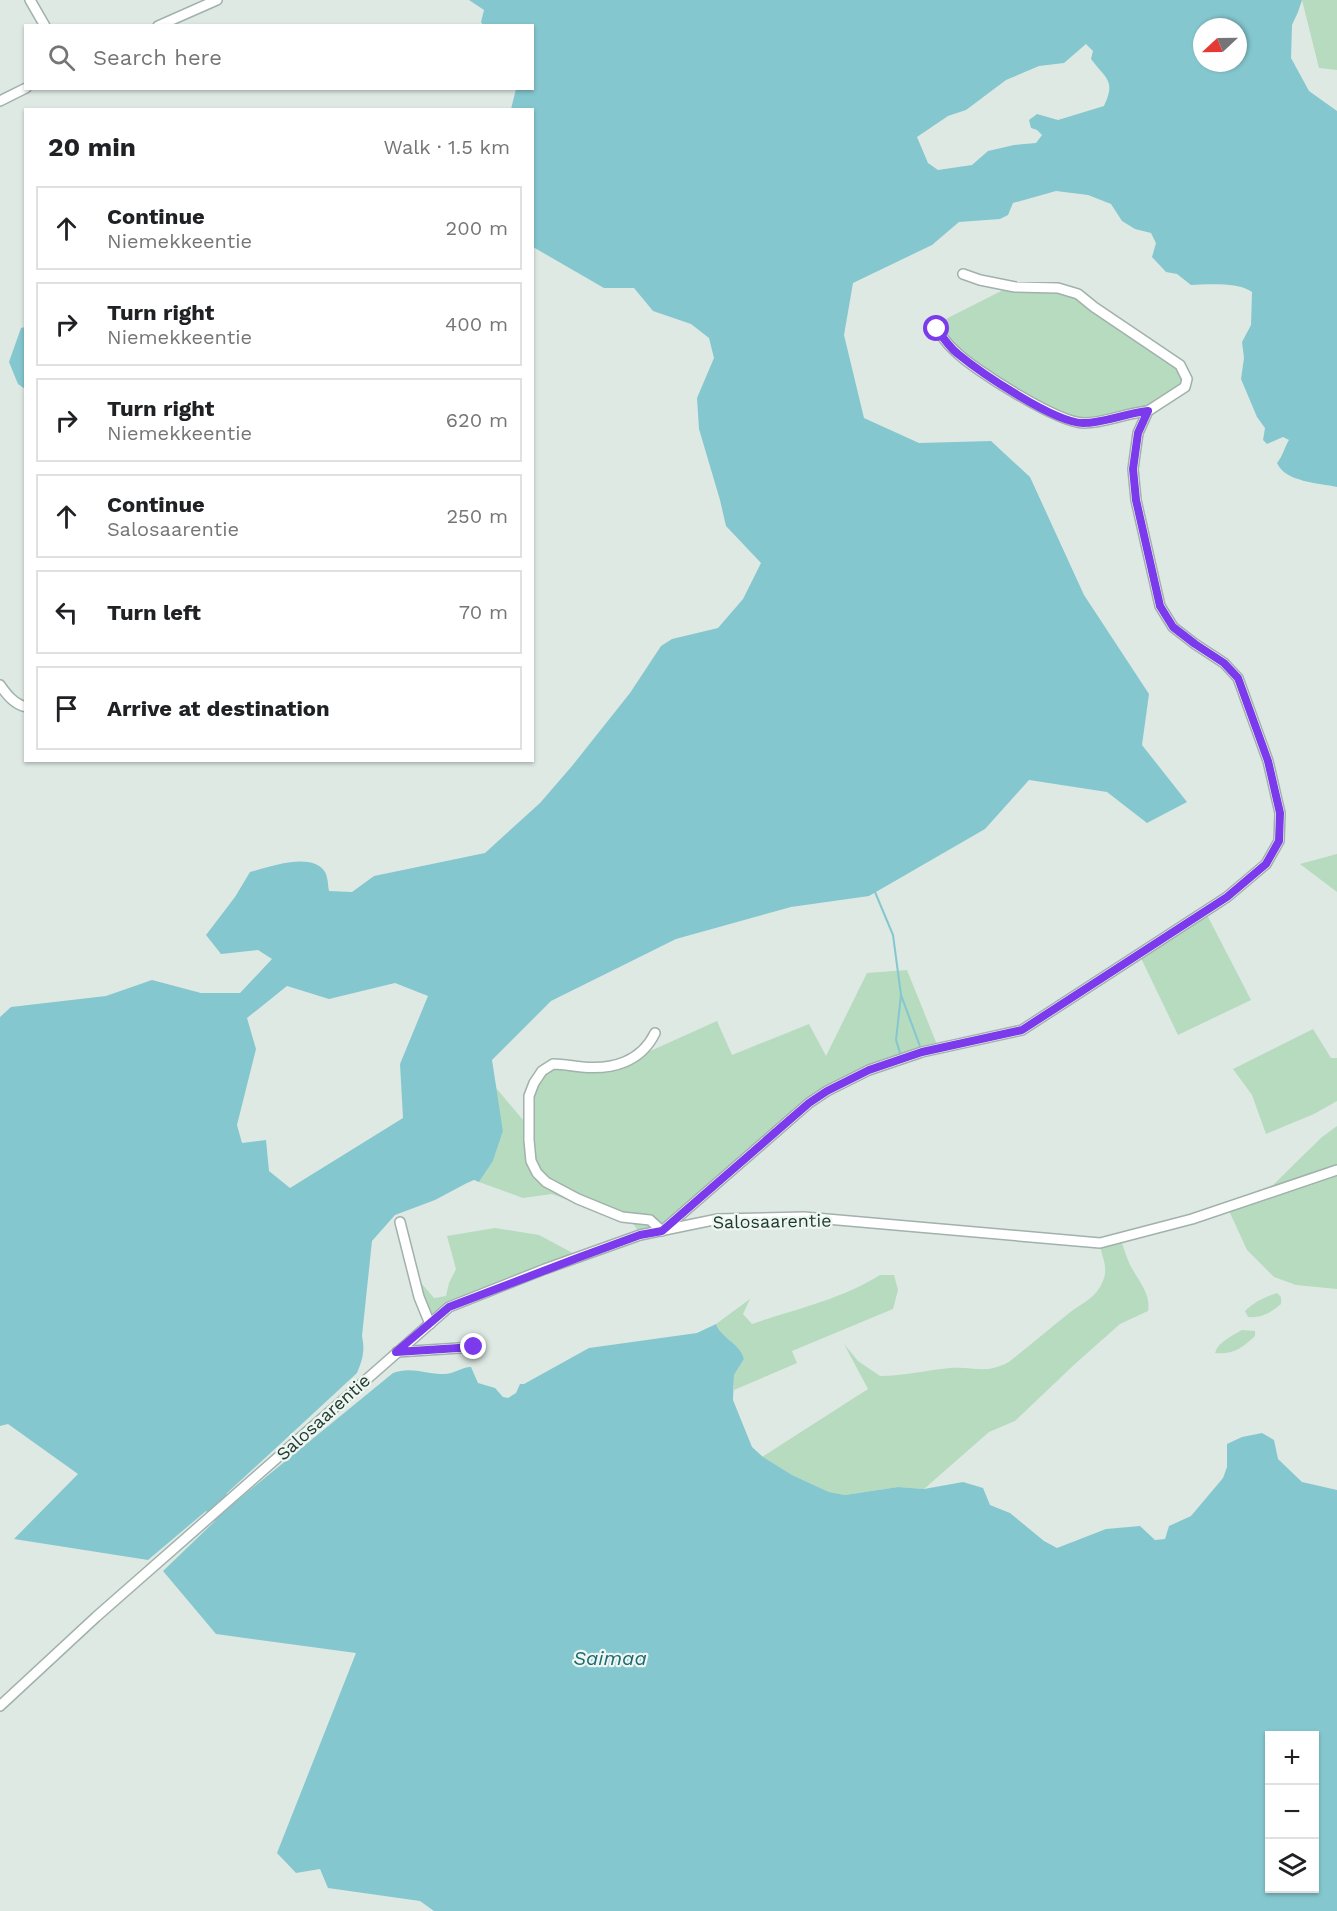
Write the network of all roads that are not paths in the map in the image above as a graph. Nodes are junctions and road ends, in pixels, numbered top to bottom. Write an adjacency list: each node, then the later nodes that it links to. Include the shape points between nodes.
1 (30, 0): 3 (street)
2 (217, 0): 4 (street)
3 (44, 24)
4 (163, 24)
5 (24, 89): 6 (street)
6 (0, 101)
7 (963, 274): 9 (street, via 1011,286 1058,288 1078,294 1180,365 1187,379 1185,387)
8 (936, 324): 9 (street, via 943,339 957,353 1016,394 1067,420 1084,423)
9 (1148, 411): 15 (street, via 1138,433 1133,469 1136,500 1160,606 1173,627 1224,663 1238,678 1268,761 1280,813 1279,841 1266,864 1227,897 1022,1030 932,1048 869,1070 827,1091)
10 (0, 685): 11 (street)
11 (24, 706)
12 (654, 1033): 15 (street, via 643,1052 628,1061 595,1068 553,1064 542,1071 529,1096 528,1140 531,1161 546,1182 622,1217 650,1220)
13 (1337, 1170): 15 (street, Salosaarentie, via 1192,1219 1100,1243 804,1217 717,1219)
14 (400, 1222): 16 (street)
15 (662, 1231): 16 (street, Salosaarentie, via 640,1235 449,1307)
16 (430, 1324): 18 (street, Salosaarentie)
17 (474, 1347): 18 (street)
18 (396, 1352): 19 (street, Salosaarentie)
19 (0, 1706)

